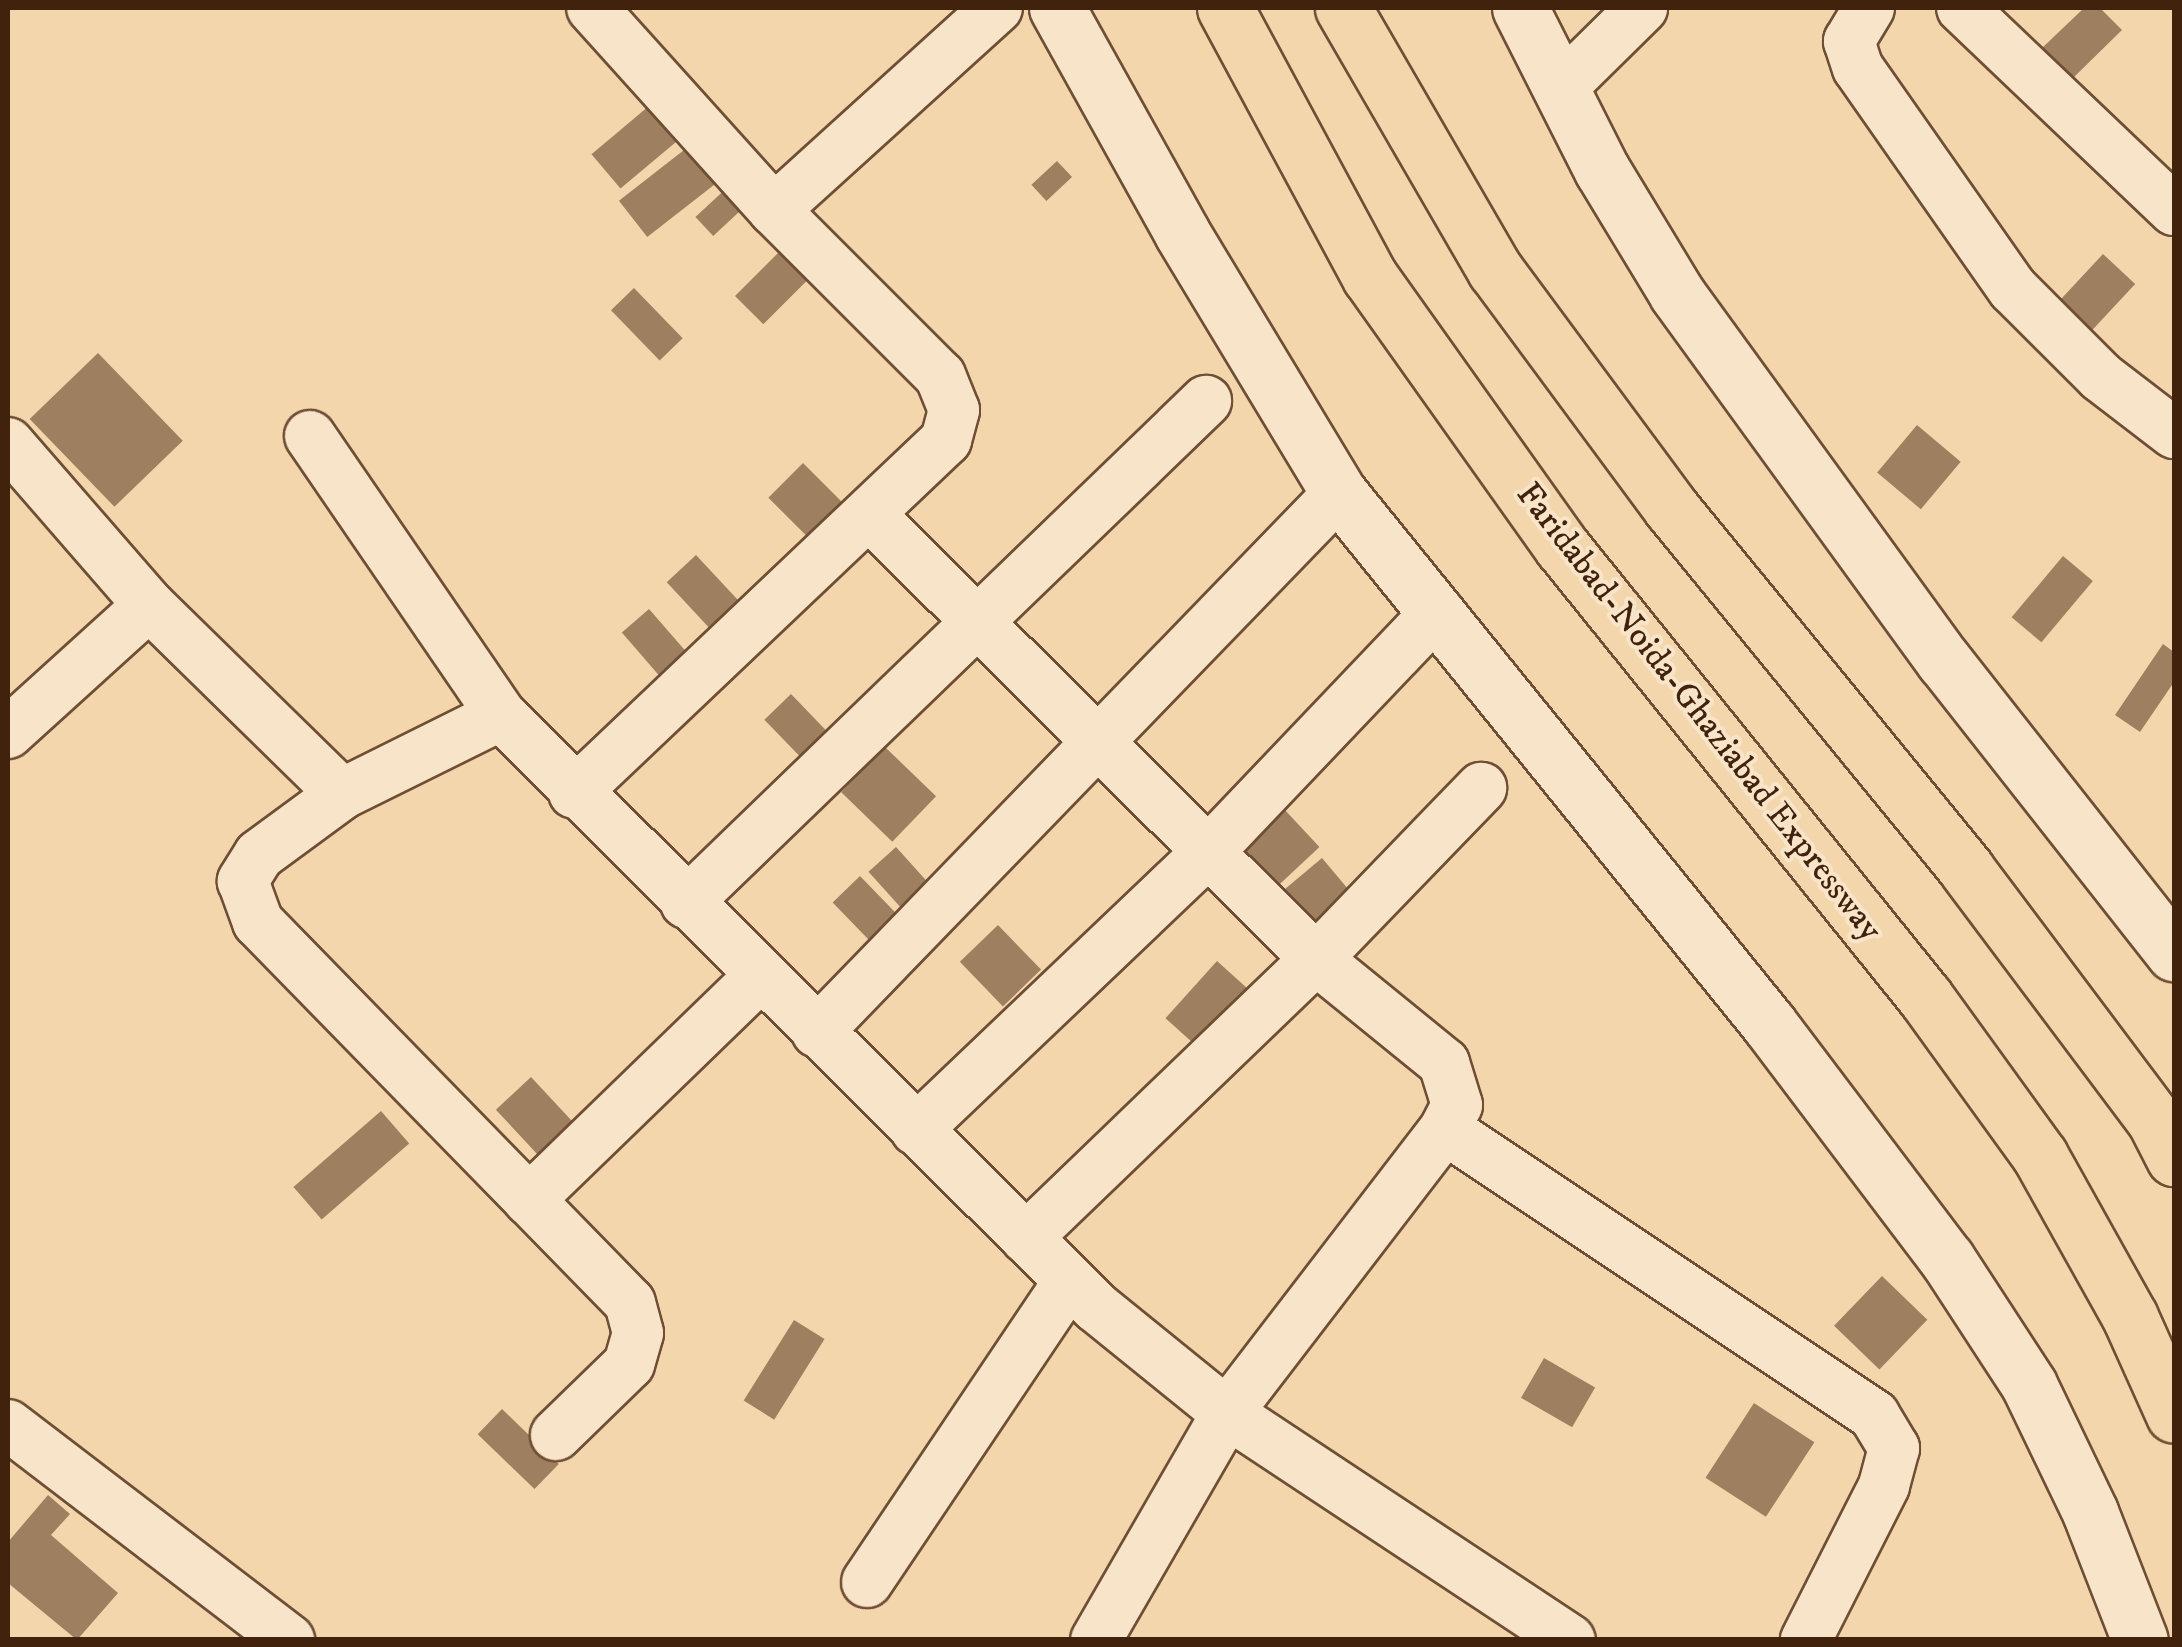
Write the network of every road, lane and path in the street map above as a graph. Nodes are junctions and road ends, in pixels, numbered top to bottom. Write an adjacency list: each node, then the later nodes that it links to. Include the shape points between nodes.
1 (592, 8): 11 (street)
2 (997, 8): 11 (street)
3 (1058, 8): 17 (street, via 1182,233)
4 (1225, 8): 41 (main road, Faridabad-Noida-Ghaziabad Expressway, via 1370,277 1562,546 1924,997 2040,1156 2130,1317)
5 (1344, 8): 36 (main road, via 1495,270 1671,508 1966,870 2155,1121)
6 (1520, 8): 10 (street)
7 (1642, 8): 10 (street)
8 (1869, 8): 14 (street, via 1849,41 1858,68 2013,289 2102,377)
9 (1962, 8): 12 (street)
10 (1561, 88): 30 (street, via 1677,294 1944,661)
11 (774, 210): 18 (street, via 940,376 954,410 946,440)
12 (2174, 210)
13 (1206, 401): 21 (street)
14 (2174, 433)
15 (310, 436): 22 (street)
16 (8, 443): 19 (street)
17 (1339, 494): 20 (street); 24 (street)
18 (868, 514): 21 (street); 26 (street)
19 (149, 605): 23 (street); 27 (street)
20 (1438, 611): 28 (street); 49 (street, via 1947,1259 2029,1386 2090,1512)
21 (977, 622): 24 (street); 29 (street)
22 (501, 715): 26 (street); 27 (street)
23 (8, 733)
24 (1100, 744): 28 (street); 33 (street)
25 (1482, 788): 31 (street)
26 (574, 793): 29 (street)
27 (342, 794): 37 (street, via 259,855 243,881 258,922)
28 (1210, 849): 31 (street); 35 (street)
29 (686, 903): 32 (street)
30 (2174, 953)
31 (1316, 959): 34 (street, via 1444,1062 1457,1106); 38 (street)
32 (760, 976): 33 (street); 37 (street)
33 (817, 1032): 35 (street)
34 (1444, 1129): 40 (street); 48 (street, via 1874,1415 1894,1448 1884,1486)
35 (916, 1130): 38 (street)
36 (2174, 1158)
37 (529, 1200): 43 (street, via 638,1318 629,1364)
38 (1026, 1238): 39 (street)
39 (1070, 1281): 40 (street); 44 (street)
40 (1227, 1413): 46 (street); 47 (street)
41 (2174, 1415)
42 (8, 1425): 45 (street)
43 (556, 1435)
44 (867, 1582)
45 (289, 1640)
46 (1096, 1640)
47 (1570, 1640)
48 (1806, 1640)
49 (2140, 1640)

